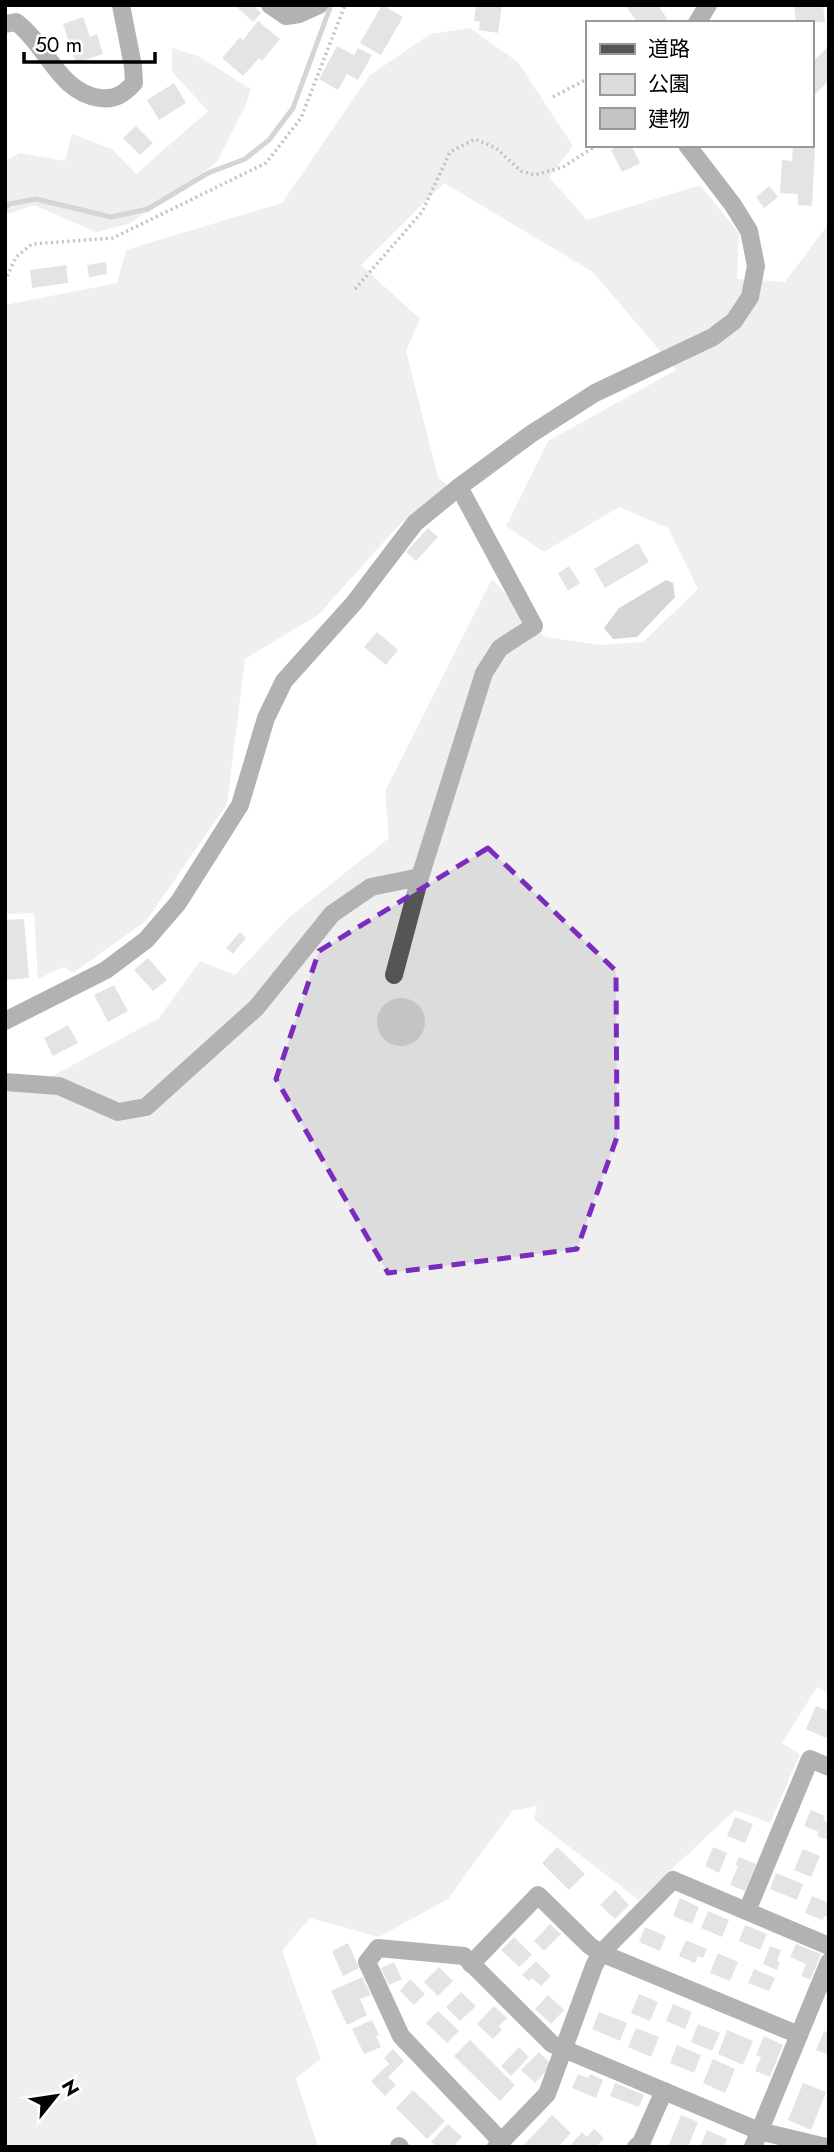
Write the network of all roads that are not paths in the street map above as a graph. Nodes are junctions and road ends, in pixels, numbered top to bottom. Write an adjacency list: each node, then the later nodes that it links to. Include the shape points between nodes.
1 (121, 5): 6 (street, via 134,83 110,99 76,90 30,32 16,22)
2 (270, 5): 3 (street, via 286,16)
3 (319, 5)
4 (708, 5): 5 (street)
5 (698, 21)
6 (5, 24)
7 (689, 147): 8 (street, via 749,231 756,266 750,297 734,321 713,337 595,393)
8 (459, 487): 9 (street, via 534,626 500,648 484,673); 11 (street, via 415,523 354,603 284,681 266,718 240,805 170,912 146,940 106,970)
9 (420, 877): 10 (street); 12 (street, via 371,887 332,914 256,1008 146,1107 118,1112 59,1086)
10 (394, 975)
11 (5, 1021)
12 (5, 1082)
13 (829, 1767): 14 (street, via 810,1759)
14 (747, 1911): 15 (street); 16 (street, via 673,1880)
15 (829, 1946)
16 (601, 1953): 18 (street, via 538,1895); 19 (street); 20 (street)
17 (829, 1962): 19 (street)
18 (471, 1964): 20 (street, via 552,2044); 23 (street, via 464,1956 378,1948 367,1962 401,2036)
19 (799, 2035): 22 (street)
20 (564, 2049): 21 (street); 23 (street, via 547,2094)
21 (664, 2091): 22 (street); 24 (street)
22 (756, 2139): 25 (street)
23 (499, 2144)
24 (636, 2147)
25 (826, 2147)

